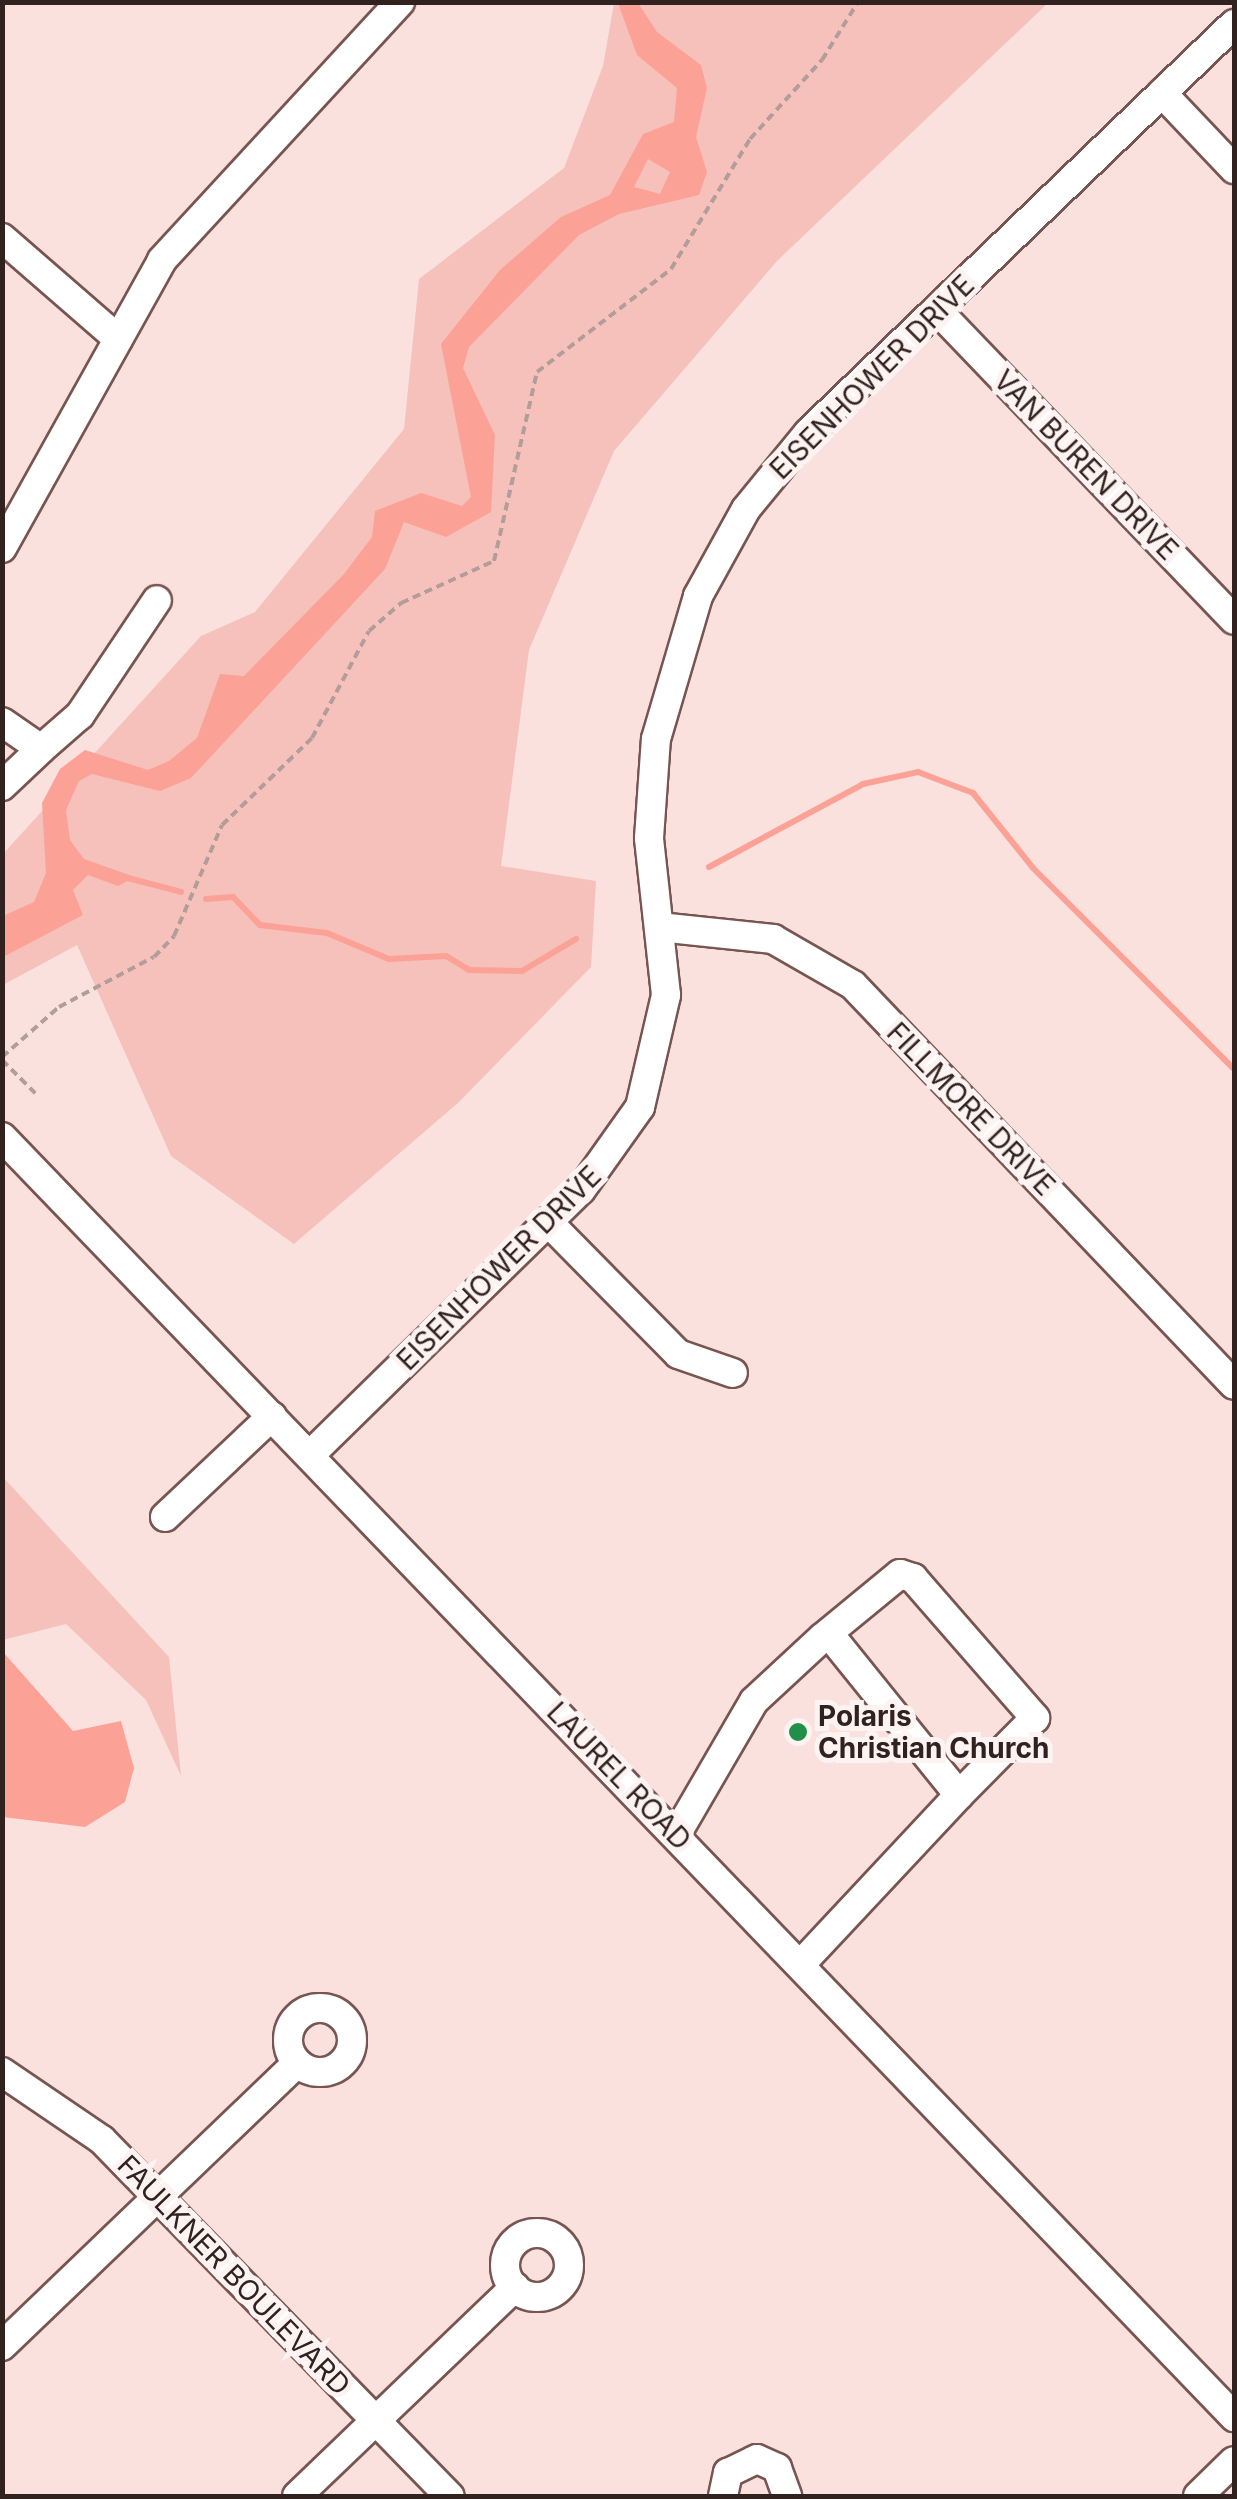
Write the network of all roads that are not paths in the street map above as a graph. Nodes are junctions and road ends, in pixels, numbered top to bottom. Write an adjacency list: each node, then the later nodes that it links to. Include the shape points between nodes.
1 (400, 2): 7 (street, via 192,222)
2 (1234, 24): 3 (street, EISENHOWER DRIVE)
3 (1162, 93): 4 (street); 6 (street, EISENHOWER DRIVE)
4 (1234, 169)
5 (2, 238): 7 (street)
6 (937, 310): 10 (street, VAN BUREN DRIVE); 14 (street, EISENHOWER DRIVE, via 776,470 698,596 654,756 649,838)
7 (118, 340): 8 (street)
8 (2, 548)
9 (157, 600): 12 (street, via 80,715)
10 (1234, 620)
11 (2, 722): 12 (street)
12 (41, 749): 13 (street)
13 (2, 786)
14 (658, 927): 16 (street, EISENHOWER DRIVE, via 666,994 654,1071 623,1137); 18 (street, FILLMORE DRIVE, via 773,938 853,986)
15 (2, 1137): 19 (street, LAUREL ROAD)
16 (548, 1222): 17 (street, via 678,1354); 20 (street, EISENHOWER DRIVE)
17 (734, 1373)
18 (1234, 1384)
19 (272, 1416): 20 (street, LAUREL ROAD); 21 (street)
20 (310, 1456): 24 (street, LAUREL ROAD)
21 (166, 1518)
22 (829, 1634): 23 (street); 23 (street, via 907,1575 1034,1709); 24 (street, via 754,1700)
23 (959, 1795): 25 (street)
24 (676, 1836): 25 (street, LAUREL ROAD)
25 (800, 1965): 31 (street, LAUREL ROAD)
26 (297, 2063): 28 (street)
27 (2, 2072): 28 (street, FAULKNER BOULEVARD, via 85,2125)
28 (159, 2196): 30 (street); 32 (street, FAULKNER BOULEVARD)
29 (515, 2287): 32 (street)
30 (2, 2346)
31 (1234, 2416)
32 (376, 2420): 34 (street); 35 (street, FAULKNER BOULEVARD)
33 (1234, 2461): 38 (street)
34 (298, 2496)
35 (450, 2496)
36 (723, 2496): 37 (street, via 728,2474 757,2460 777,2468)
37 (787, 2496)
38 (1198, 2496)

